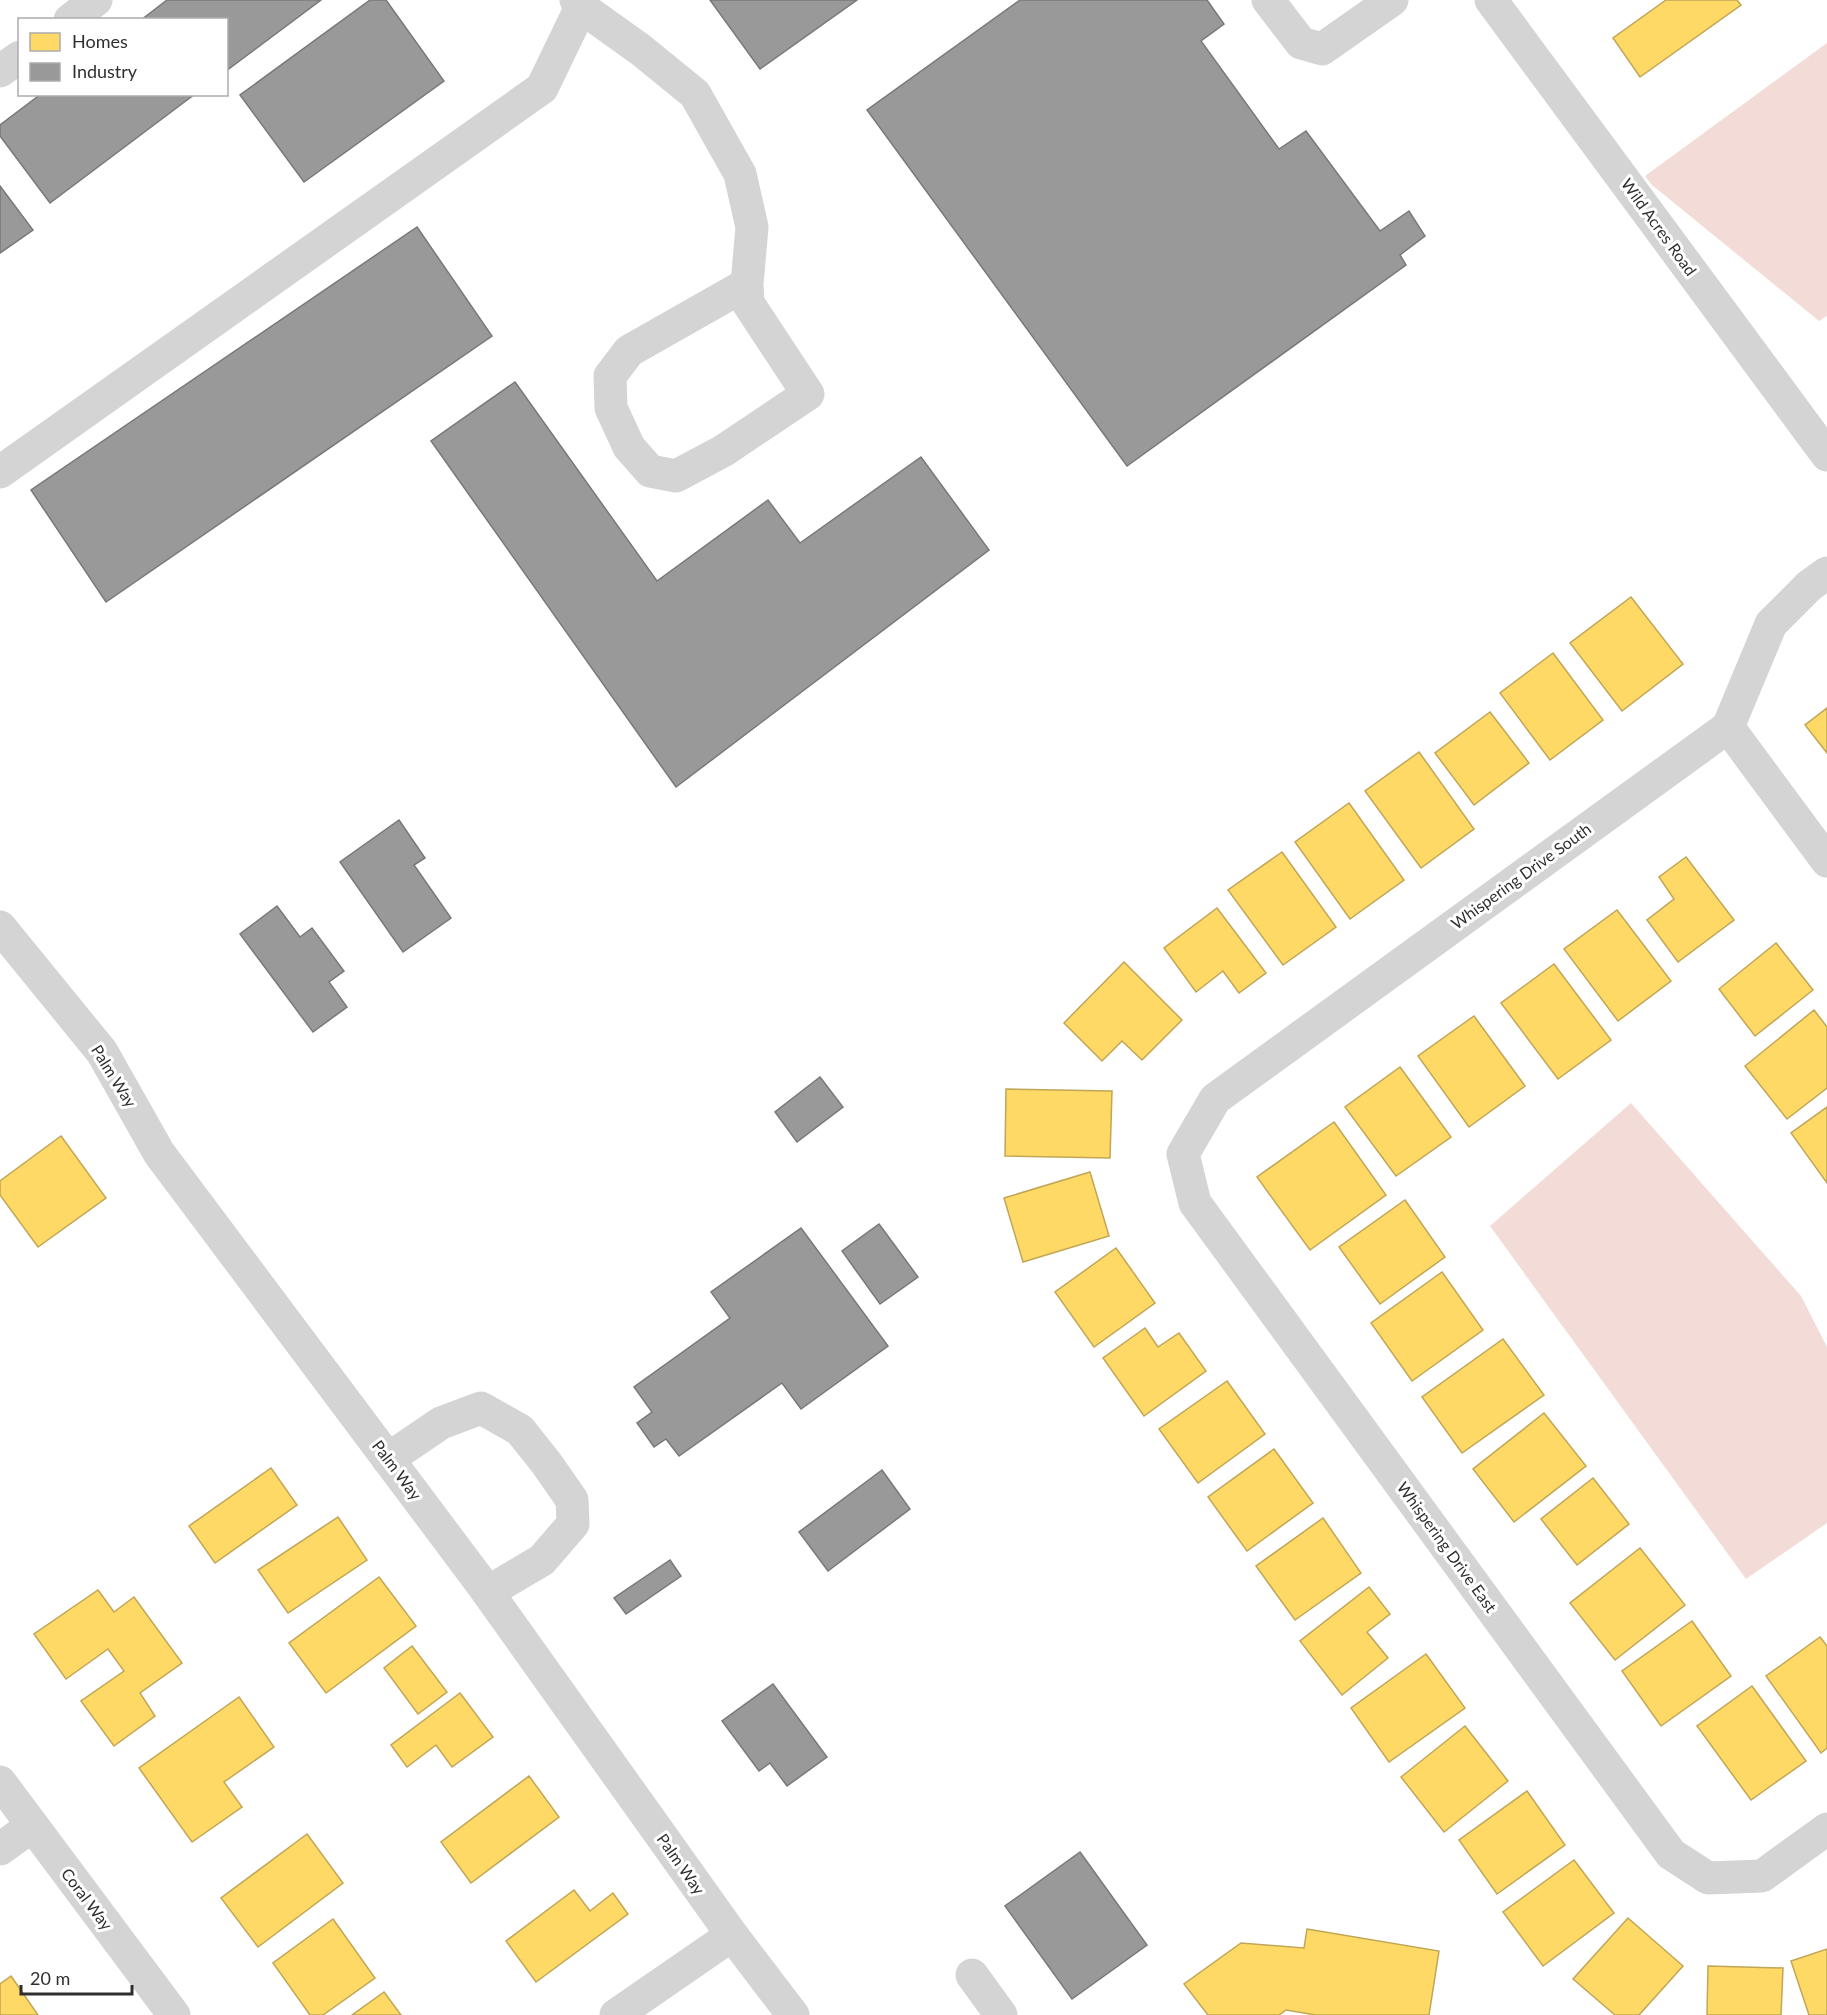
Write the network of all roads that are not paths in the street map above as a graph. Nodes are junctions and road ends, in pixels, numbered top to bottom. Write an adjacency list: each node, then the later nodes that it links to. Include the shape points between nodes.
1 (96, 0): 6 (street)
2 (1268, 0): 3 (street, via 1301,43 1322,50)
3 (1392, 0)
4 (1491, 0): 10 (street, Wild Acres Road)
5 (579, 3): 9 (street, via 694,94 740,174 752,227); 11 (street, via 542,88)
6 (73, 18)
7 (18, 58): 8 (street)
8 (0, 71)
9 (747, 284): 9 (street, via 748,303 808,394 723,451 676,476 650,471 629,447 611,408 610,376 629,351)
10 (1827, 455)
11 (0, 472)
12 (1827, 573): 13 (street, via 1771,624)
13 (1728, 727): 14 (street); 16 (street, Whispering Drive South, via 1215,1099)
14 (1827, 861)
15 (0, 927): 17 (street, Palm Way, via 102,1052 159,1153)
16 (1183, 1154): 21 (street, Whispering Drive East, via 1195,1203 1671,1854 1708,1878 1762,1876)
17 (388, 1459): 18 (street, Palm Way); 18 (street, via 441,1423 482,1408 520,1430 547,1464 572,1500 573,1524 542,1560)
18 (488, 1592): 23 (street, Palm Way)
19 (0, 1782): 20 (street, Coral Way)
20 (32, 1826): 22 (street); 25 (street, Coral Way)
21 (1827, 1830)
22 (0, 1849)
23 (732, 1935): 26 (street); 27 (street, Palm Way)
24 (972, 1975): 28 (street)
25 (174, 2015)
26 (616, 2015)
27 (793, 2015)
28 (1001, 2015)

